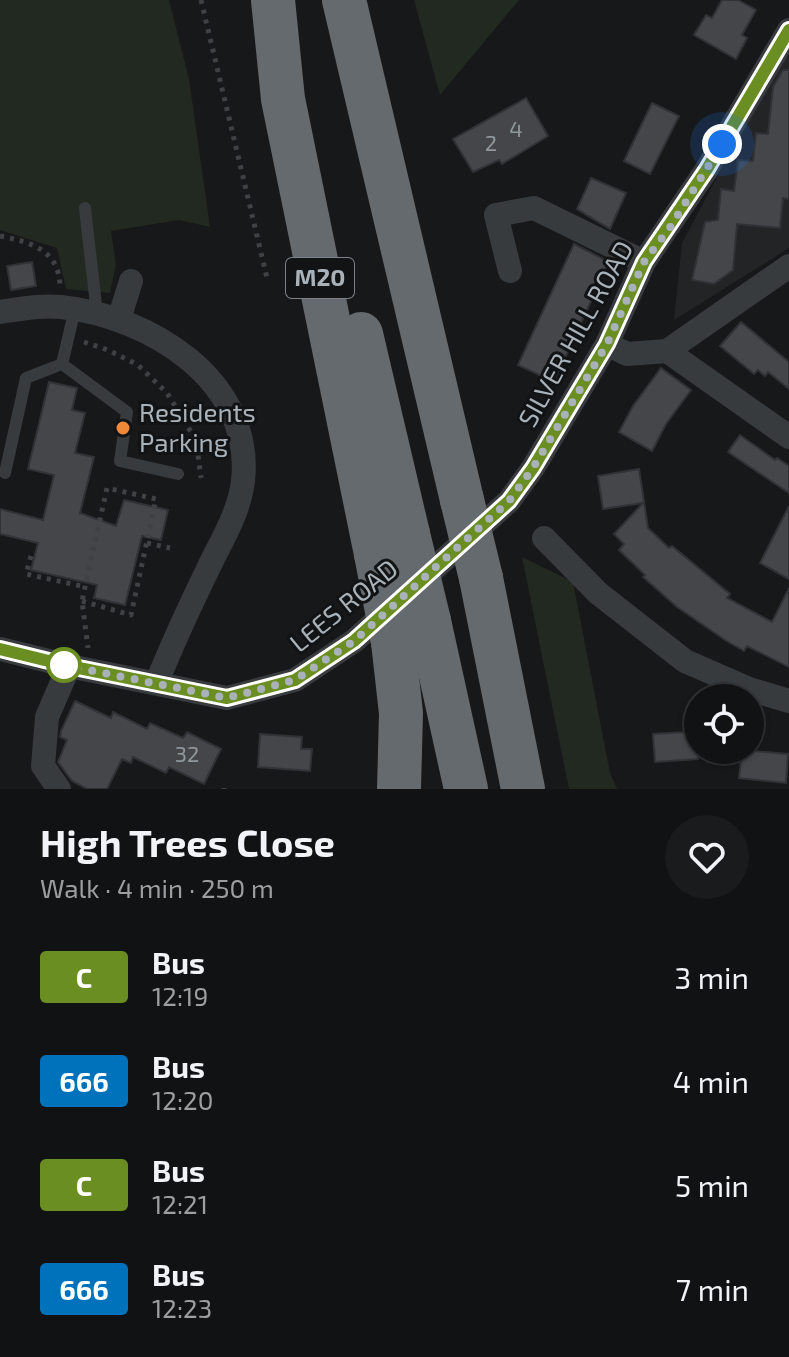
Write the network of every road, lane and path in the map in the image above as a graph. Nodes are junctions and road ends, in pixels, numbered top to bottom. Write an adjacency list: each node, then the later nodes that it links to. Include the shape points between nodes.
1 (201, 0): 12 (path)
2 (273, 0): 26 (highway, M20, via 283,99)
3 (282, 0): 26 (highway, M20)
4 (344, 0): 41 (highway, bridge, via 481,578)
5 (789, 30): 8 (street, SILVER HILL ROAD, via 707,169)
6 (85, 208): 14 (lane)
7 (0, 236): 14 (path, via 48,253 56,262 60,284)
8 (644, 262): 10 (street, via 534,208 496,215); 16 (street, SILVER HILL ROAD)
9 (789, 266): 17 (street)
10 (510, 271)
11 (132, 276): 14 (street)
12 (267, 278)
13 (0, 312): 14 (street)
14 (87, 312): 15 (lane); 36 (street, via 154,335 179,351 215,383 232,413 241,448 243,479 234,514)
15 (68, 337): 18 (lane); 22 (path, via 138,365 167,393 196,440)
16 (607, 344): 17 (street, via 627,354); 23 (street, SILVER HILL ROAD)
17 (667, 351): 19 (street)
18 (62, 364): 20 (lane, via 26,378); 21 (lane, via 127,412 120,461)
19 (789, 437)
20 (5, 473)
21 (178, 474)
22 (201, 478)
23 (509, 501): 36 (street, LEES ROAD, via 354,641 295,680 227,698)
24 (544, 538): 37 (street, via 598,593 685,661)
25 (147, 543): 27 (path); 29 (path, via 156,499 107,488); 30 (path, via 131,615)
26 (392, 544): 31 (highway, M20, bridge)
27 (170, 548)
28 (31, 556): 29 (path, via 26,574)
29 (86, 587): 30 (path)
30 (82, 601): 33 (path)
31 (411, 631): 39 (highway, M20); 40 (highway, M20)
32 (0, 649): 35 (street, LEES ROAD)
33 (88, 650): 34 (path); 35 (path)
34 (96, 653)
35 (72, 656): 36 (street, LEES ROAD); 38 (street, via 47,717 43,766)
36 (157, 682)
37 (789, 701)
38 (59, 789)
39 (399, 789)
40 (466, 789)
41 (523, 789)

